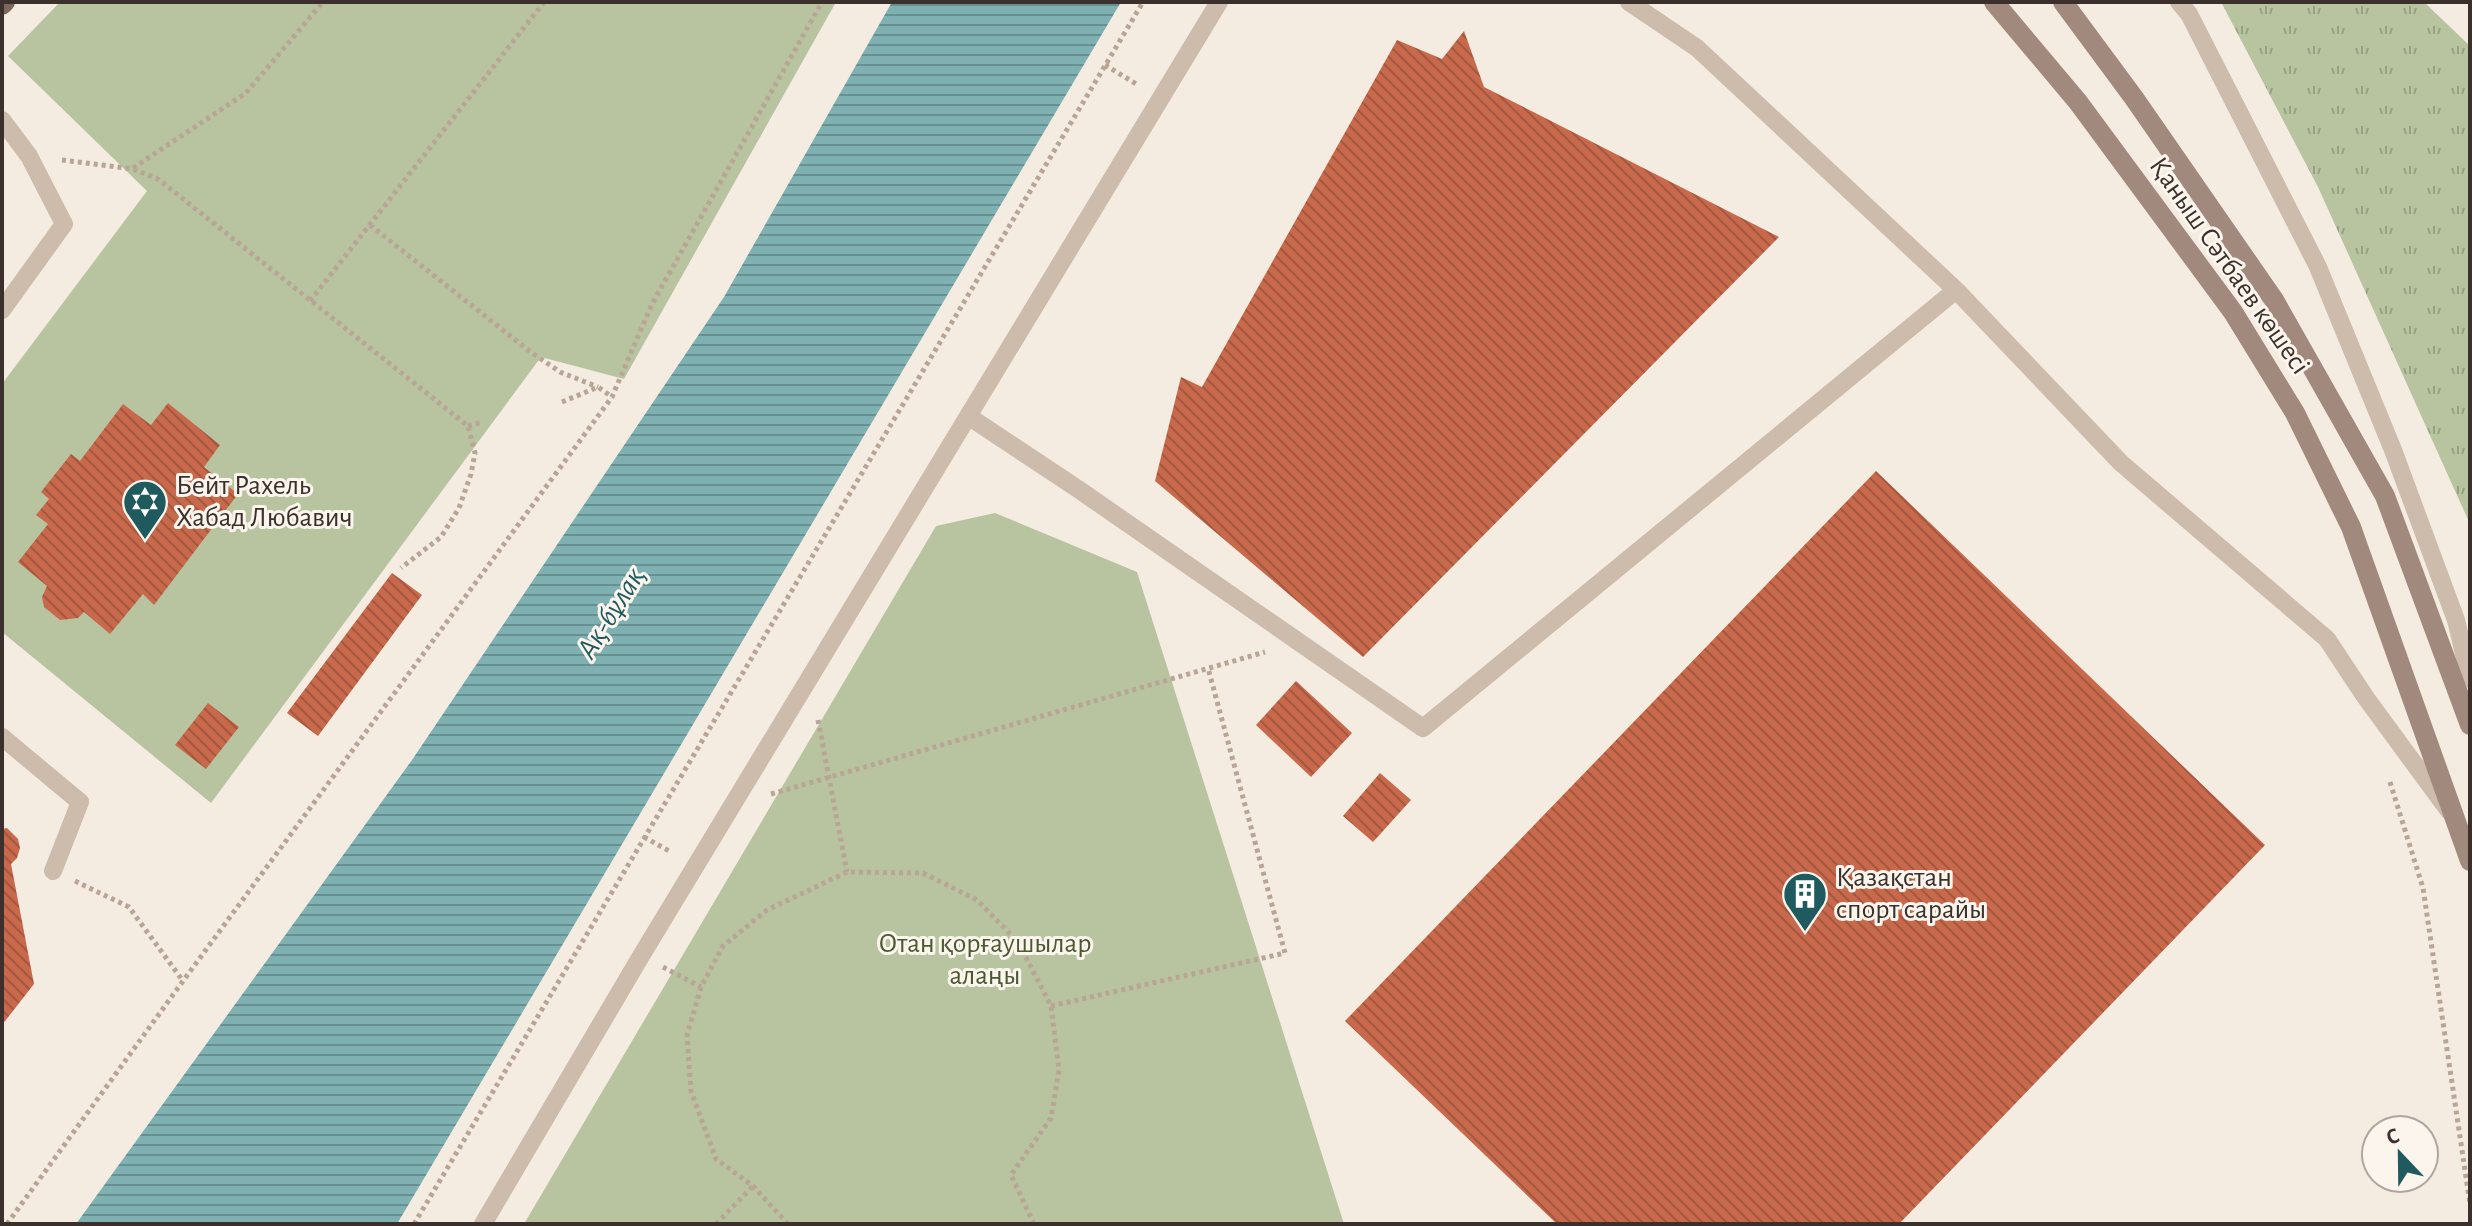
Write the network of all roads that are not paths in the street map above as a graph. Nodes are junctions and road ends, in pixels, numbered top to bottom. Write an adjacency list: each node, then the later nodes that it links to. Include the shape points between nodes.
1 (1219, 2): 9 (lane)
2 (1629, 2): 7 (lane, via 1697,48)
3 (1994, 2): 13 (main road, Қаныш Сәтбаев көшесі, via 2078,102 2233,312 2295,413 2351,527)
4 (2063, 2): 11 (main road, Қаныш Сәтбаев көшесі, via 2274,300 2378,483)
5 (2179, 2): 10 (lane, via 2318,267 2451,606)
6 (2, 120): 8 (lane, via 29,156 64,224)
7 (1956, 290): 9 (lane, via 1423,728); 13 (lane, via 2121,463 2327,639)
8 (2, 310)
9 (968, 416): 16 (lane)
10 (2470, 679)
11 (2470, 725)
12 (2, 737): 15 (lane, via 80,802)
13 (2459, 824): 14 (main road, Қаныш Сәтбаев көшесі)
14 (2470, 861)
15 (53, 871)
16 (483, 1224)

